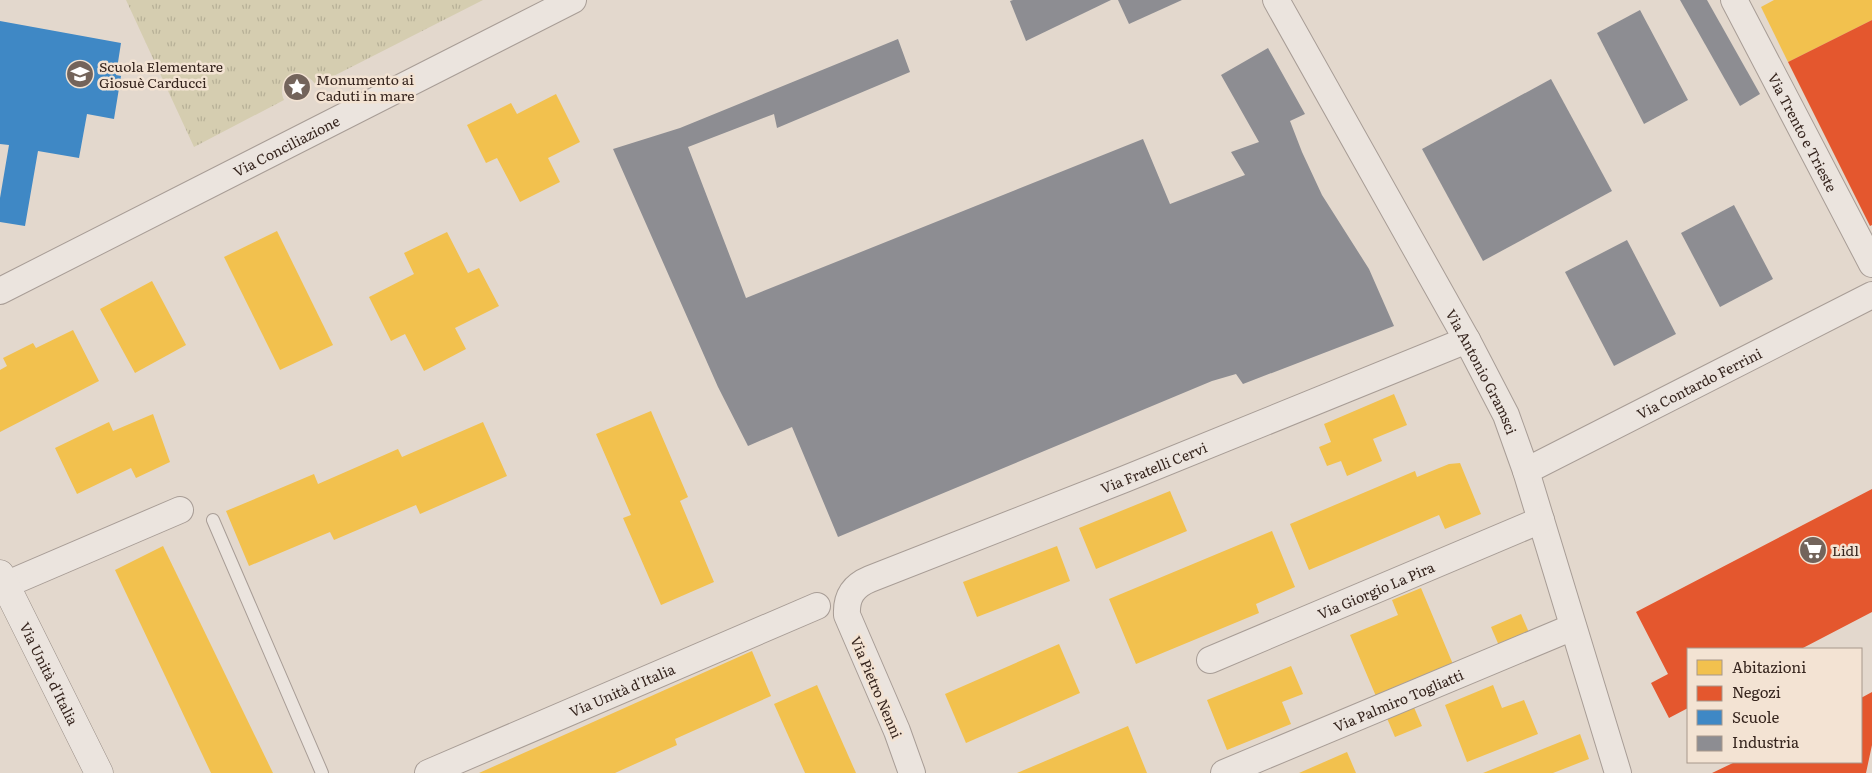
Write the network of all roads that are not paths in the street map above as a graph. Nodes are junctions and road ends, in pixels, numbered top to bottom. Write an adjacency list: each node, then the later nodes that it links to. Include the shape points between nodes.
1 (573, 0): 5 (street, Via Conciliazione)
2 (1276, 0): 7 (street, Via Antonio Gramsci)
3 (1734, 0): 4 (street, Via Trento e Trieste)
4 (1872, 264)
5 (0, 291)
6 (1872, 295): 8 (street, Via Contardo Ferrini)
7 (1468, 340): 8 (street, Via Antonio Gramsci, via 1506,416); 13 (street, Via Fratelli Cervi, via 870,579 854,589)
8 (1526, 471): 11 (street, Via Antonio Gramsci)
9 (180, 510): 12 (street)
10 (213, 520): 18 (lane)
11 (1541, 520): 15 (street, Via Antonio Gramsci); 16 (street, Via Giorgio La Pira)
12 (3, 579): 17 (street, Via Unità d'Italia)
13 (847, 601): 20 (street, Via Pietro Nenni, via 846,615)
14 (817, 606): 19 (street, Via Unità d'Italia)
15 (1573, 627): 21 (street, Via Palmiro Togliatti); 22 (street, Via Antonio Gramsci)
16 (1210, 660)
17 (99, 773)
18 (322, 773)
19 (428, 773)
20 (912, 773)
21 (1224, 773)
22 (1618, 773)

